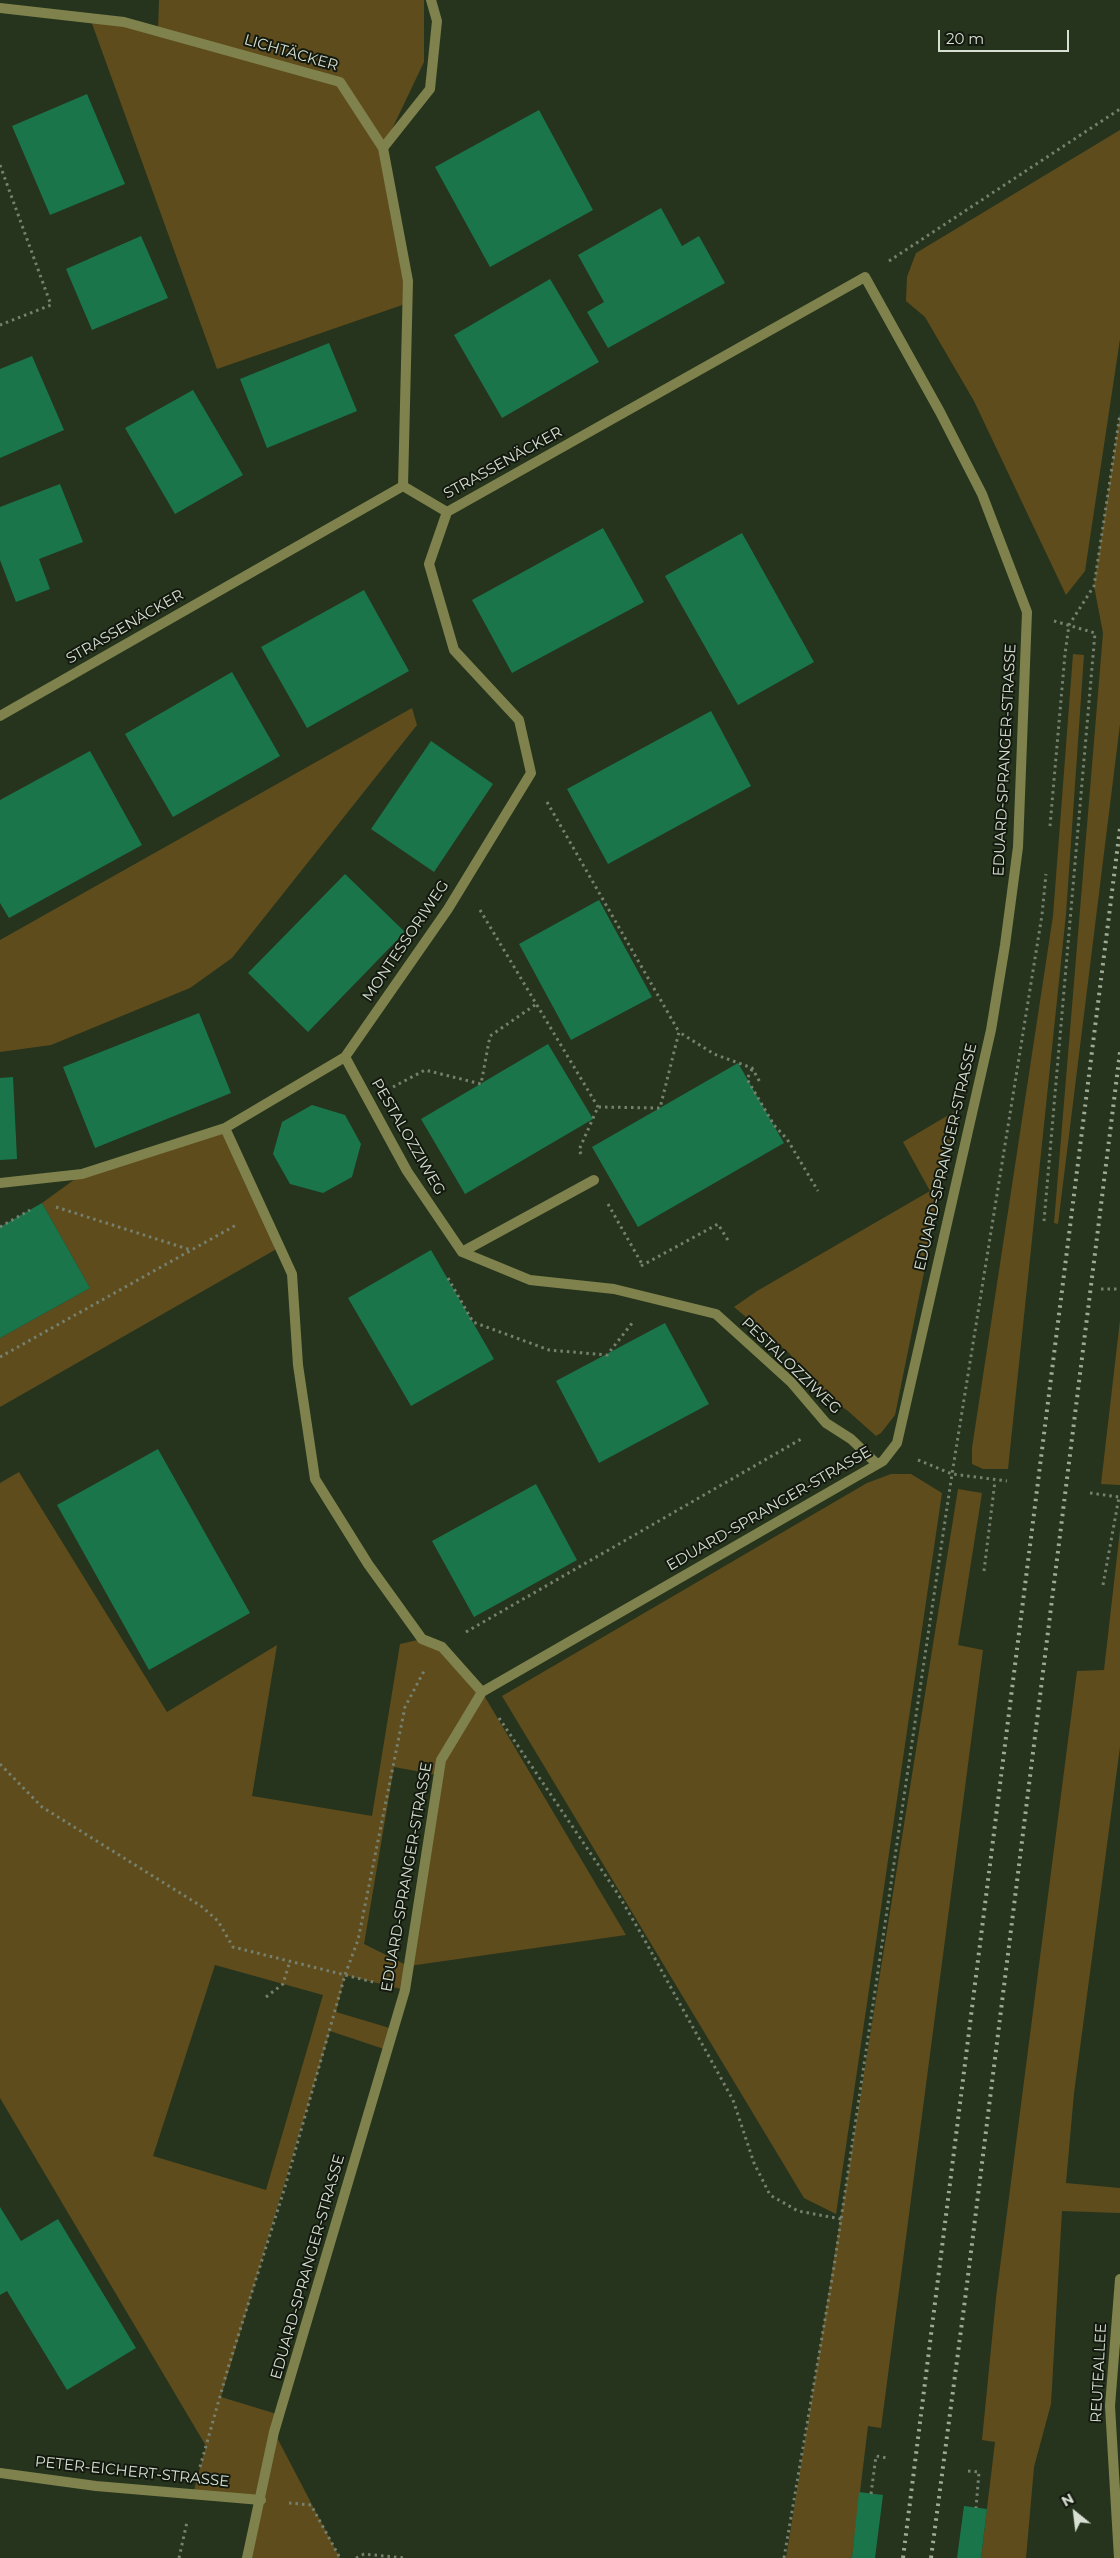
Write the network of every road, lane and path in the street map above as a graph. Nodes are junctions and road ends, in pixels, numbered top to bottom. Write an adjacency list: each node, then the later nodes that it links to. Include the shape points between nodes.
1 (431, 0): 4 (street, via 437,21 430,89)
2 (0, 8): 4 (street, LICHTÄCKER, via 124,22 340,82)
3 (1120, 109): 6 (path)
4 (382, 148): 9 (street, LICHTÄCKER, via 408,281)
5 (0, 165): 7 (path, via 51,305)
6 (866, 277): 10 (street, STRASSENÄCKER); 11 (street, EDUARD-SPRANGER-STRASSE, via 982,494)
7 (0, 325)
8 (1120, 414): 12 (path, via 1094,586)
9 (403, 486): 10 (street, STRASSENÄCKER); 13 (street, STRASSENÄCKER)
10 (447, 512): 14 (street, via 429,564 454,650 518,720)
11 (1027, 612): 12 (path); 41 (street, EDUARD-SPRANGER-STRASSE, via 1018,847 1005,945 991,1030)
12 (1069, 625): 15 (path); 32 (path, via 1095,632)
13 (0, 716)
14 (531, 773): 17 (street, MONTESSORIWEG); 19 (path)
15 (1050, 828)
16 (1046, 866): 43 (path, via 1042,915)
17 (464, 883): 18 (path); 20 (street, MONTESSORIWEG)
18 (535, 1005): 23 (path, via 490,1036 480,1084 425,1070); 24 (path)
19 (679, 1032): 21 (path, via 714,1054); 24 (path, via 660,1108)
20 (345, 1057): 23 (street, PESTALOZZIWEG); 25 (street, MONTESSORIWEG)
21 (752, 1068): 22 (path); 28 (path, via 747,1078 774,1126 787,1139)
22 (762, 1084)
23 (368, 1101): 36 (street, PESTALOZZIWEG, via 407,1172)
24 (598, 1107): 26 (path, via 579,1150)
25 (225, 1128): 27 (street, MONTESSORIWEG, via 82,1174); 31 (street)
26 (594, 1180): 34 (path, via 642,1264 718,1224); 36 (street)
27 (0, 1183)
28 (818, 1191)
29 (51, 1206): 35 (path)
30 (34, 1208): 33 (path)
31 (263, 1210): 35 (path); 50 (street, via 292,1274 298,1365 315,1479 368,1564 422,1639 442,1647)
32 (1044, 1221)
33 (0, 1227)
34 (729, 1242)
35 (191, 1250): 40 (path)
36 (462, 1252): 39 (street, PESTALOZZIWEG, via 530,1280 614,1289); 39 (path, via 443,1270 473,1322 549,1350 607,1355)
37 (1102, 1289): 38 (path)
38 (1120, 1289)
39 (652, 1298): 42 (street, PESTALOZZIWEG, via 716,1314 791,1382 826,1423 851,1439)
40 (0, 1357)
41 (897, 1444): 42 (street, EDUARD-SPRANGER-STRASSE); 43 (path, via 922,1462)
42 (877, 1464): 50 (street, EDUARD-SPRANGER-STRASSE)
43 (952, 1474): 44 (path); 56 (path)
44 (995, 1481): 45 (path); 48 (path)
45 (1007, 1481)
46 (1090, 1493): 47 (path)
47 (1119, 1497): 49 (path)
48 (984, 1571)
49 (1103, 1584)
50 (482, 1692): 54 (street, EDUARD-SPRANGER-STRASSE, via 441,1760); 56 (path, via 618,1894 643,1937 733,2100 754,2163 770,2195 798,2211)
51 (0, 1764): 52 (path, via 42,1807 201,1906 218,1921 233,1947)
52 (290, 1961): 53 (path); 55 (path, via 283,1984)
53 (345, 1975): 54 (path); 61 (path, via 286,2187 228,2368)
54 (405, 1990): 63 (street, EDUARD-SPRANGER-STRASSE, via 274,2432)
55 (266, 1996)
56 (841, 2219): 70 (path)
57 (1120, 2280): 71 (street, REUTEALLEE, via 1110,2406)
58 (887, 2458): 62 (path, via 876,2456)
59 (968, 2471): 64 (path, via 979,2472)
60 (0, 2473): 61 (street, PETER-EICHERT-STRASSE, via 96,2486)
61 (193, 2494): 63 (street, PETER-EICHERT-STRASSE); 65 (path)
62 (871, 2494)
63 (261, 2500): 66 (street, EDUARD-SPRANGER-STRASSE); 67 (path, via 311,2505)
64 (976, 2508)
65 (179, 2558)
66 (247, 2558)
67 (340, 2558)
68 (356, 2558): 69 (path, via 364,2554)
69 (405, 2558)
70 (784, 2558)
71 (1119, 2558)

